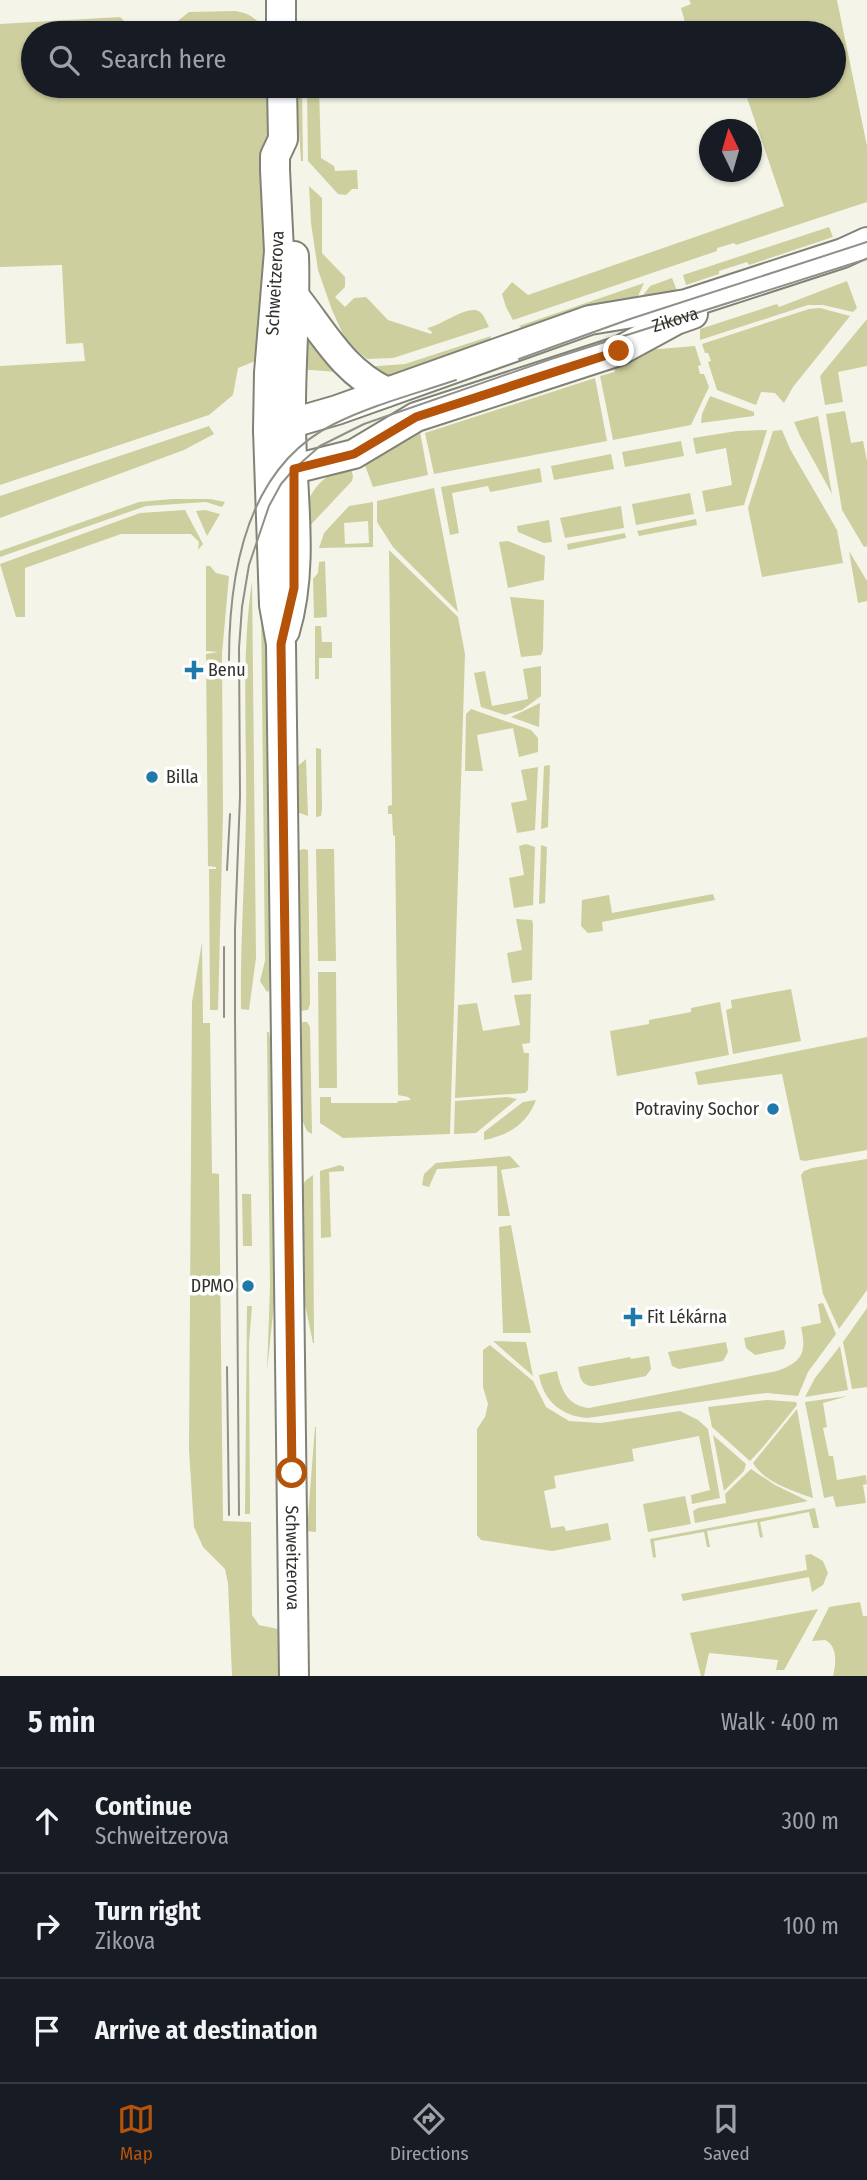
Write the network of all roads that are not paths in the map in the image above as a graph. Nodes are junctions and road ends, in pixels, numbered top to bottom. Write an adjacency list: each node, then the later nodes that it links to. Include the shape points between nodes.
1 (281, 0): 2 (street)
2 (281, 21)
3 (282, 98): 4 (street, Schweitzerova)
4 (283, 139): 7 (street, Schweitzerova, via 294,158); 9 (street, Schweitzerova, via 275,156 279,251 269,373)
5 (867, 242): 8 (street, Zikova, via 686,304 590,320)
6 (867, 257): 10 (street, Zikova, via 676,320 619,351 416,417 354,454)
7 (296, 298): 8 (street, via 350,368); 9 (street, Schweitzerova)
8 (387, 391): 9 (street, Zikova)
9 (279, 427): 10 (street, Schweitzerova); 11 (street, Schweitzerova, via 274,605)
10 (294, 469): 11 (street, Schweitzerova, via 294,588)
11 (281, 644): 12 (street, Schweitzerova)
12 (294, 1676)

